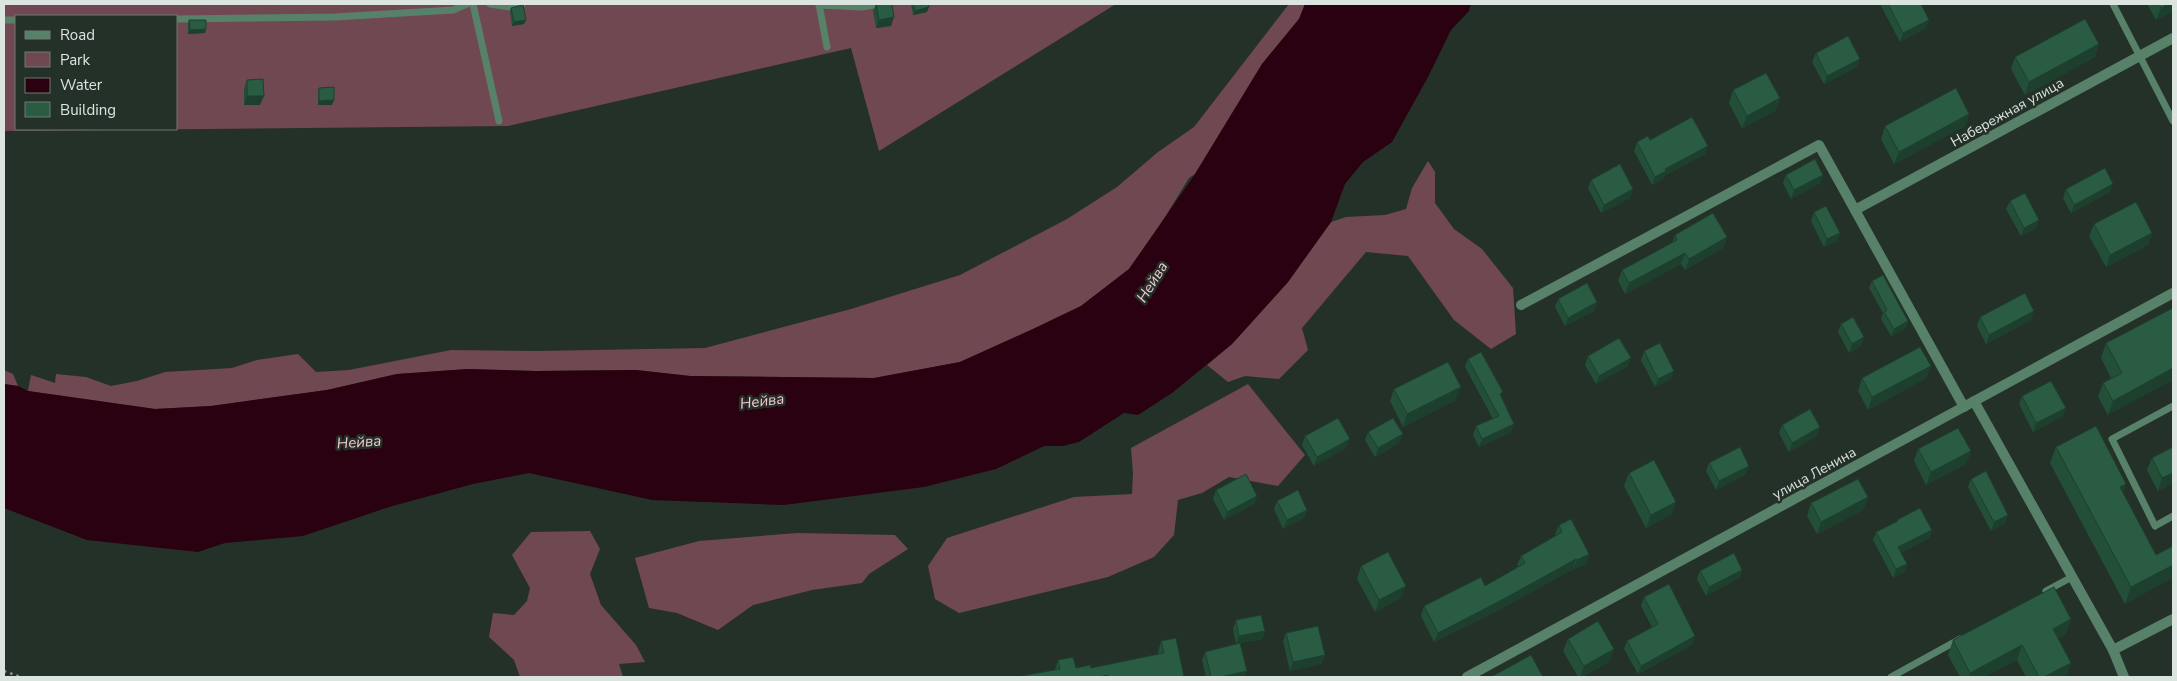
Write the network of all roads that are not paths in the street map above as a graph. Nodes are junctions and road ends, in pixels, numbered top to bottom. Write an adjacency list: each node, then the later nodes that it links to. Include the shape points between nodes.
1 (467, 4): 8 (lane, via 453,10 344,16)
2 (473, 4): 12 (lane)
3 (490, 4): 4 (lane, via 510,7)
4 (522, 4)
5 (819, 4): 6 (lane, via 862,7); 10 (lane)
6 (879, 4)
7 (2113, 4): 11 (lane)
8 (178, 18)
9 (2173, 38): 11 (street, Набережная улица)
10 (827, 47)
11 (2140, 55): 13 (lane); 14 (street, Набережная улица)
12 (499, 121)
13 (2173, 121)
14 (1856, 210): 16 (street, via 1819,145); 19 (street)
15 (2173, 293): 17 (street, улица Ленина)
16 (1521, 305)
17 (1974, 401): 19 (street, улица Ленина); 21 (street)
18 (2173, 406): 20 (lane, via 2112,439 2155,526)
19 (1964, 407): 26 (street, улица Ленина)
20 (2173, 516)
21 (2072, 577): 22 (lane); 25 (street)
22 (2037, 596)
23 (2173, 619): 25 (street)
24 (1968, 634): 27 (lane)
25 (2113, 650): 28 (street)
26 (1467, 677)
27 (1891, 677)
28 (2124, 677)

